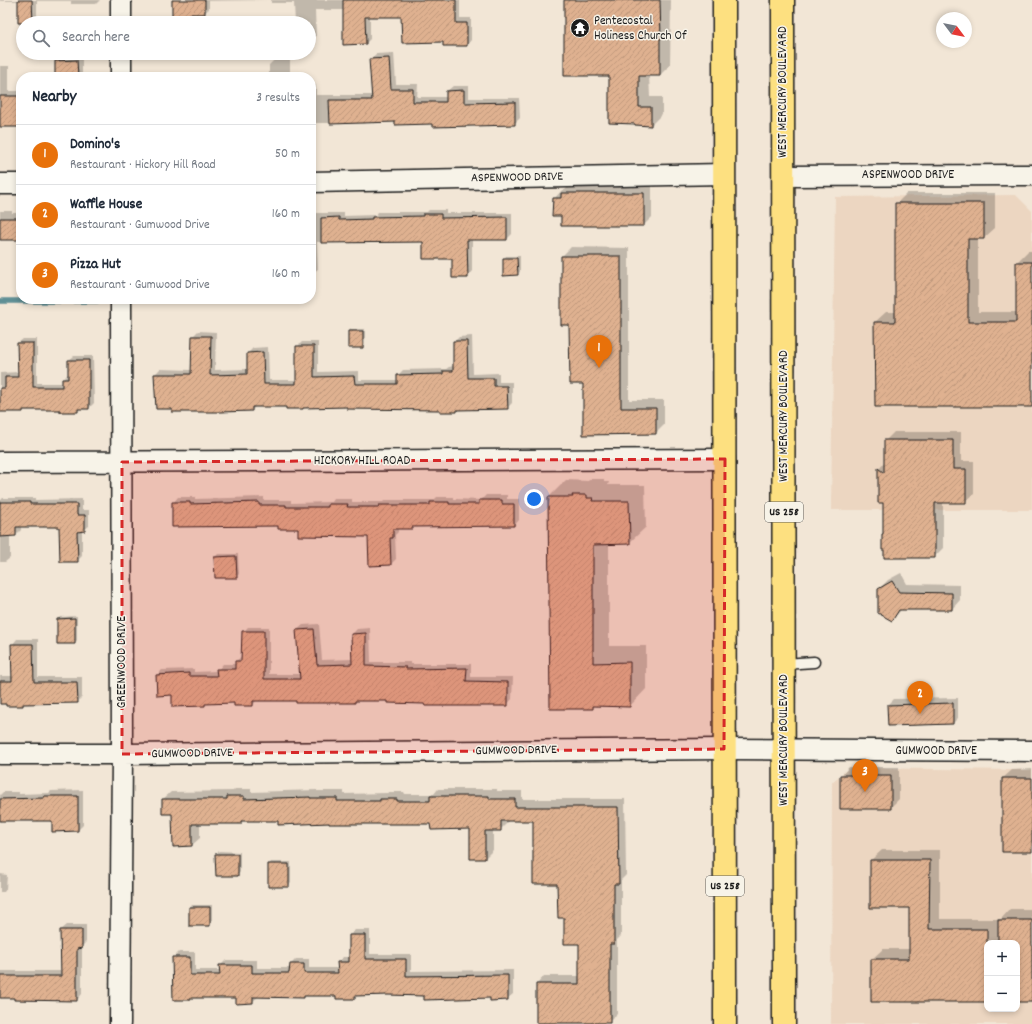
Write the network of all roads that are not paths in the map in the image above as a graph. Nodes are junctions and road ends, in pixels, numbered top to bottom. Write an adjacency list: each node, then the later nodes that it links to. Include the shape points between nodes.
1 (121, 0): 4 (street)
2 (724, 0): 7 (highway, US 258)
3 (784, 0): 9 (highway, WEST MERCURY BOULEVARD / US 258)
4 (121, 16)
5 (121, 60): 6 (street)
6 (121, 72)
7 (724, 174): 10 (street, ASPENWOOD DRIVE); 14 (highway, US 258)
8 (1032, 175): 9 (street, ASPENWOOD DRIVE)
9 (783, 176): 18 (highway, WEST MERCURY BOULEVARD / US 258)
10 (316, 182)
11 (0, 184): 12 (street)
12 (16, 184)
13 (121, 304): 16 (street, GREENWOOD DRIVE)
14 (725, 459): 16 (street, HICKORY HILL ROAD); 19 (highway, US 258)
15 (0, 462): 16 (street, HICKORY HILL ROAD)
16 (122, 462): 23 (street, GREENWOOD DRIVE)
17 (814, 662): 18 (lane)
18 (784, 664): 20 (highway, WEST MERCURY BOULEVARD / US 258)
19 (724, 749): 20 (street, GUMWOOD DRIVE); 23 (street, GUMWOOD DRIVE); 25 (highway, US 258)
20 (784, 750): 21 (street, GUMWOOD DRIVE); 26 (highway, WEST MERCURY BOULEVARD / US 258)
21 (1032, 751)
22 (0, 754): 23 (street, GUMWOOD DRIVE)
23 (122, 754): 24 (street, GREENWOOD DRIVE)
24 (120, 1024)
25 (725, 1024)
26 (784, 1024)

